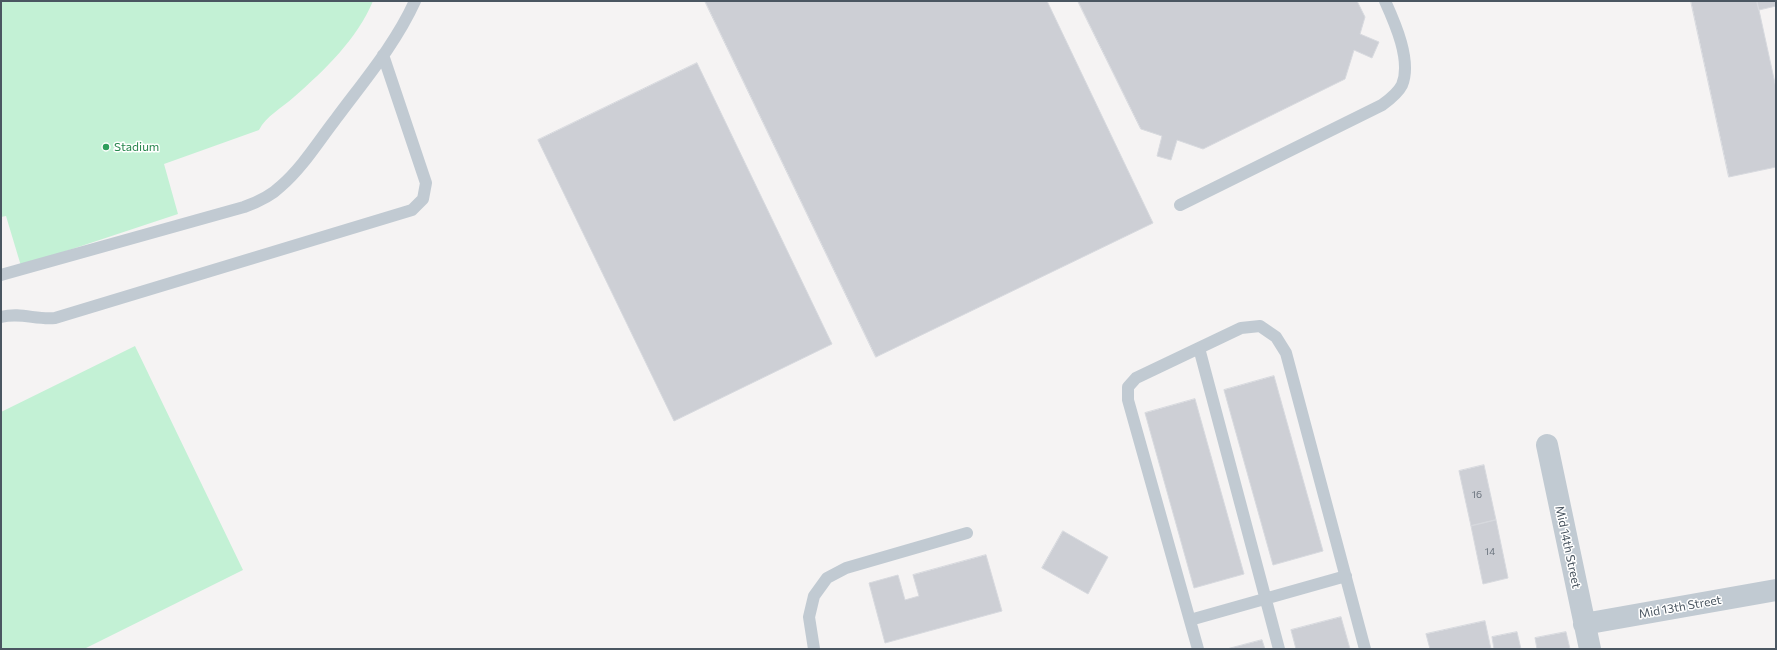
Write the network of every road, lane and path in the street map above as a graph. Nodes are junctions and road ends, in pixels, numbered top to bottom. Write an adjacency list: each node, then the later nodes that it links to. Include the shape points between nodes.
1 (415, 1): 3 (lane, via 402,27)
2 (1385, 1): 4 (lane, via 1398,31 1405,64 1405,76 1401,87 1391,99)
3 (383, 55): 5 (lane, via 299,167 269,196 244,207); 6 (lane, via 426,183 423,199 412,210 55,318 18,314)
4 (1180, 205)
5 (1, 275)
6 (1, 317)
7 (1199, 348): 10 (lane, via 1241,328 1260,326 1276,337 1286,353); 12 (lane); 13 (lane, via 1136,378 1128,387 1128,400)
8 (1547, 445): 14 (street, Mid 14th Street)
9 (967, 533): 15 (lane, via 846,568 827,578 814,596 809,617)
10 (1346, 576): 12 (lane); 18 (lane)
11 (1776, 590): 14 (street, Mid 13th Street)
12 (1265, 600): 13 (lane); 17 (lane)
13 (1190, 620): 16 (lane)
14 (1584, 624): 19 (street, Mid 14th Street)
15 (814, 649)
16 (1198, 649)
17 (1279, 649)
18 (1365, 649)
19 (1590, 649)

